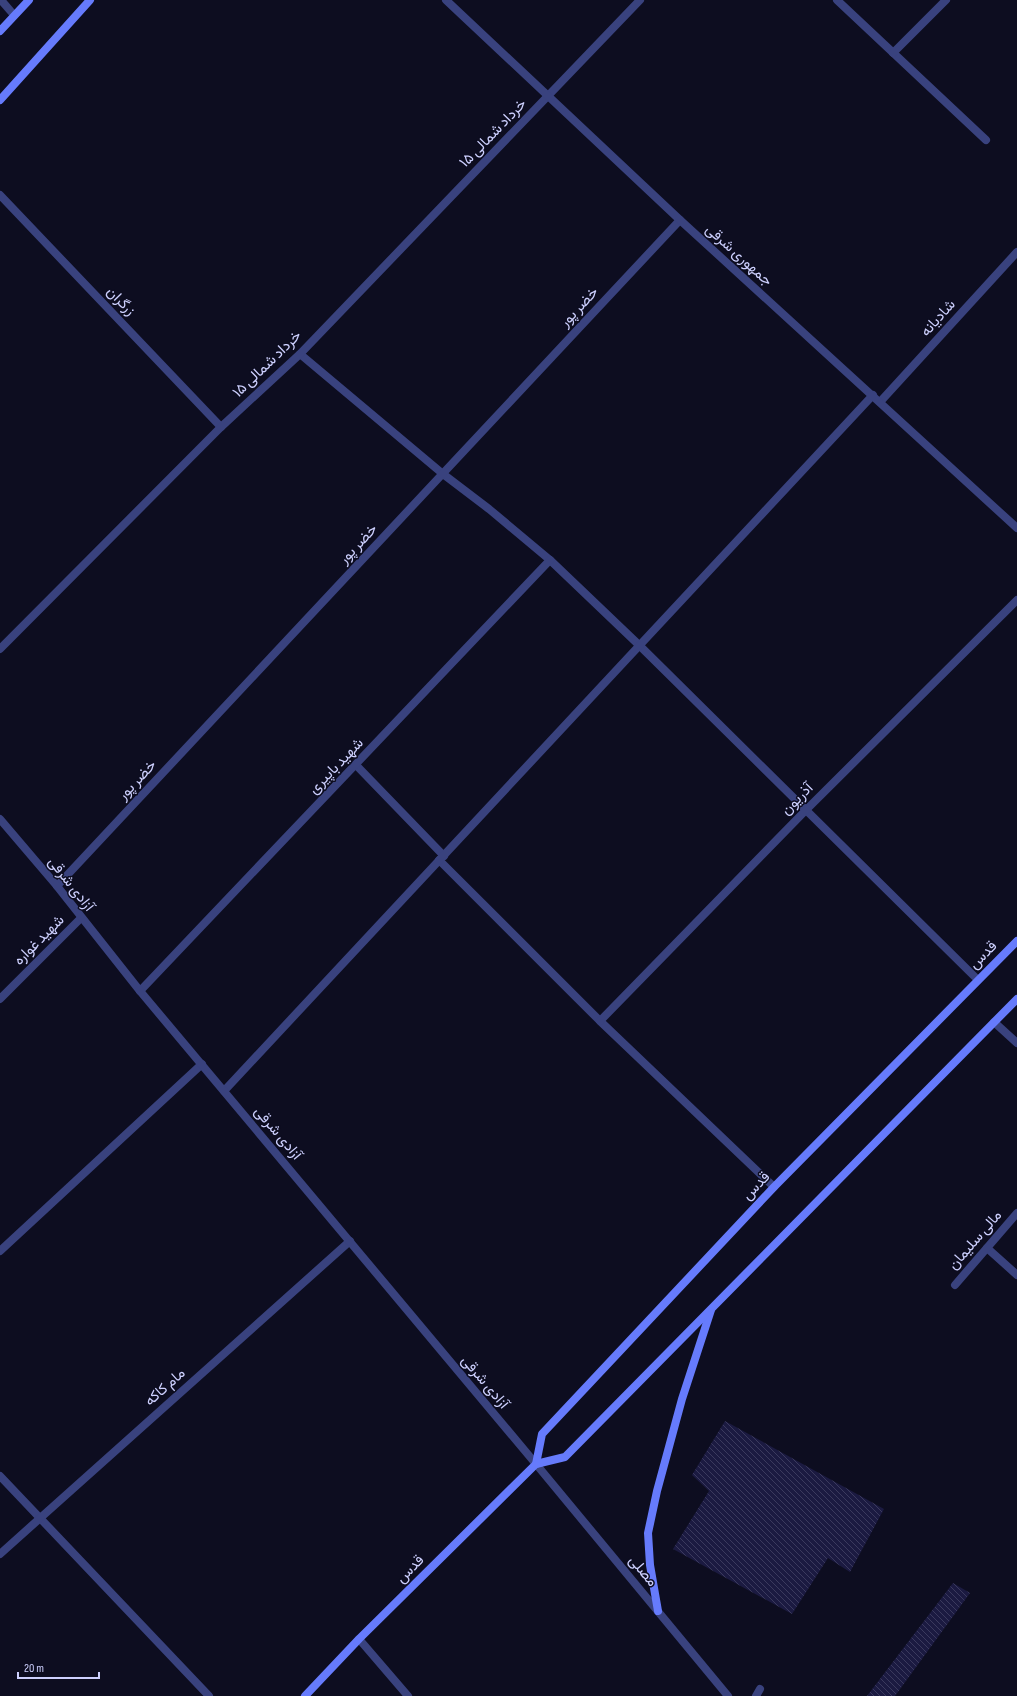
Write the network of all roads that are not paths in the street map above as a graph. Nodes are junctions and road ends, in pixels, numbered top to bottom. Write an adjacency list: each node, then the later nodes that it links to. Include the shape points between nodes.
1 (1, 0): 8 (street)
2 (29, 0): 8 (main road)
3 (90, 0): 12 (main road)
4 (446, 0): 11 (street, جمهوری شرقی)
5 (640, 0): 11 (street, ۱۵ خرداد شمالی)
6 (837, 0): 10 (street)
7 (946, 0): 10 (street)
8 (14, 15): 9 (main road)
9 (0, 32)
10 (893, 53): 13 (street)
11 (549, 95): 15 (street, جمهوری شرقی); 17 (street, ۱۵ خرداد شمالی)
12 (0, 100)
13 (986, 140)
14 (0, 195): 20 (street, زرگران)
15 (680, 220): 18 (street, جمهوری شرقی); 21 (street, خضر پور)
16 (1017, 252): 19 (street, شادیانه)
17 (300, 354): 20 (street, ۱۵ خرداد شمالی); 21 (street)
18 (873, 395): 19 (street, جمهوری شرقی); 25 (street)
19 (880, 402): 22 (street, جمهوری شرقی)
20 (221, 427): 26 (street, ۱۵ خرداد شمالی)
21 (443, 474): 23 (street); 31 (street, خضر پور)
22 (1017, 528)
23 (550, 560): 25 (street); 27 (street, شهید باپیری)
24 (1017, 600): 28 (street, آذریون)
25 (640, 645): 28 (street); 30 (street)
26 (0, 649)
27 (356, 765): 30 (street); 35 (street, شهید باپیری)
28 (806, 810): 34 (street); 38 (street, آذریون)
29 (0, 819): 31 (street, آزادی شرقی)
30 (441, 858): 38 (street); 42 (street)
31 (57, 886): 32 (street, آزادی شرقی)
32 (81, 918): 35 (street, آزادی شرقی); 36 (street, شهید غواره)
33 (1017, 941): 34 (main road, قدس)
34 (978, 980): 43 (main road, قدس)
35 (140, 991): 41 (street, آزادی شرقی)
36 (0, 999)
37 (1017, 999): 39 (main road)
38 (600, 1021): 43 (street)
39 (994, 1022): 40 (street); 50 (main road, via 799,1222)
40 (1017, 1044)
41 (202, 1064): 42 (street, آزادی شرقی); 47 (street)
42 (224, 1091): 45 (street, آزادی شرقی)
43 (774, 1187): 51 (main road, قدس, via 542,1434)
44 (1017, 1213): 46 (street, مالی سلیمان)
45 (350, 1241): 51 (street, آزادی شرقی); 53 (street, مام کاکه)
46 (986, 1248): 48 (street); 49 (street, مالی سلیمان)
47 (0, 1251)
48 (1017, 1275)
49 (955, 1285)
50 (712, 1307): 51 (main road, via 565,1457); 55 (main road, via 682,1399 648,1533 650,1565)
51 (536, 1464): 55 (street, مصلی); 56 (main road, قدس)
52 (0, 1476): 53 (street)
53 (40, 1518): 54 (street, مام کاکه); 57 (street)
54 (0, 1554)
55 (658, 1611): 60 (street, مصلی)
56 (360, 1638): 58 (main road, قدس); 59 (street)
57 (209, 1696)
58 (305, 1696)
59 (408, 1696)
60 (728, 1696)

